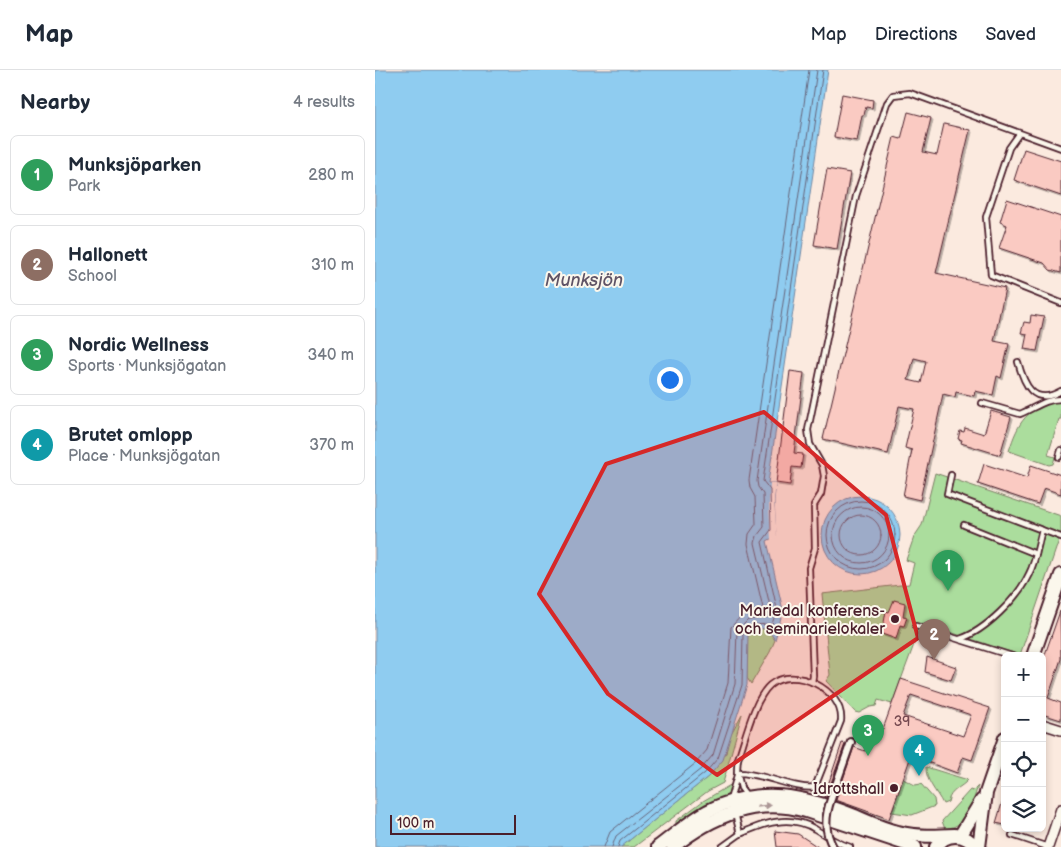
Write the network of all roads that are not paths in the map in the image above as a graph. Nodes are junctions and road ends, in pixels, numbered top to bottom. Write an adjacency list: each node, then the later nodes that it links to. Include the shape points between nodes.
1 (1019, 134): 2 (lane); 3 (lane, via 1009,148 986,217 991,274); 20 (lane, via 910,92 893,95 882,114 856,196 808,430 810,444 825,476 821,494 814,505 815,548 809,568)
2 (1061, 148)
3 (1061, 303)
4 (1018, 362): 5 (lane, via 1026,388 1047,396)
5 (1061, 391)
6 (1061, 399): 7 (lane, via 1046,401 1020,414)
7 (982, 403)
8 (1061, 450): 9 (lane)
9 (1059, 458)
10 (951, 475): 12 (lane, via 947,494)
11 (964, 525): 14 (lane)
12 (1042, 530): 13 (lane); 14 (lane)
13 (1061, 537)
14 (1035, 554): 17 (lane, via 1029,575 1010,600 976,633)
15 (1061, 575): 19 (main road)
16 (916, 626): 17 (lane)
17 (960, 639): 18 (lane)
18 (1001, 652)
19 (1034, 652)
20 (811, 682): 25 (lane, via 792,677 778,679 768,686 760,698 738,759); 25 (lane, via 825,690 841,714 818,785 806,788 751,773)
21 (1046, 725): 22 (street)
22 (1061, 730)
23 (851, 742): 36 (street, bridge, via 831,799 826,824)
24 (1004, 742): 26 (main road)
25 (737, 774): 27 (lane, via 741,788); 28 (lane)
26 (986, 793): 32 (main road); 40 (main road)
27 (749, 798): 28 (main road); 32 (main road, via 793,796 897,832)
28 (731, 808): 30 (lane); 33 (main road, via 702,815); 34 (main road); 38 (main road, one-way to 38, via 789,806)
29 (1061, 808): 41 (street)
30 (740, 834): 35 (lane); 37 (lane, via 786,820 808,826)
31 (1012, 835): 41 (lane)
32 (957, 836): 39 (main road, via 942,840); 40 (main road)
33 (658, 847)
34 (673, 847)
35 (722, 847)
36 (833, 847)
37 (850, 847)
38 (915, 847)
39 (936, 847)
40 (977, 847)
41 (1048, 847)

